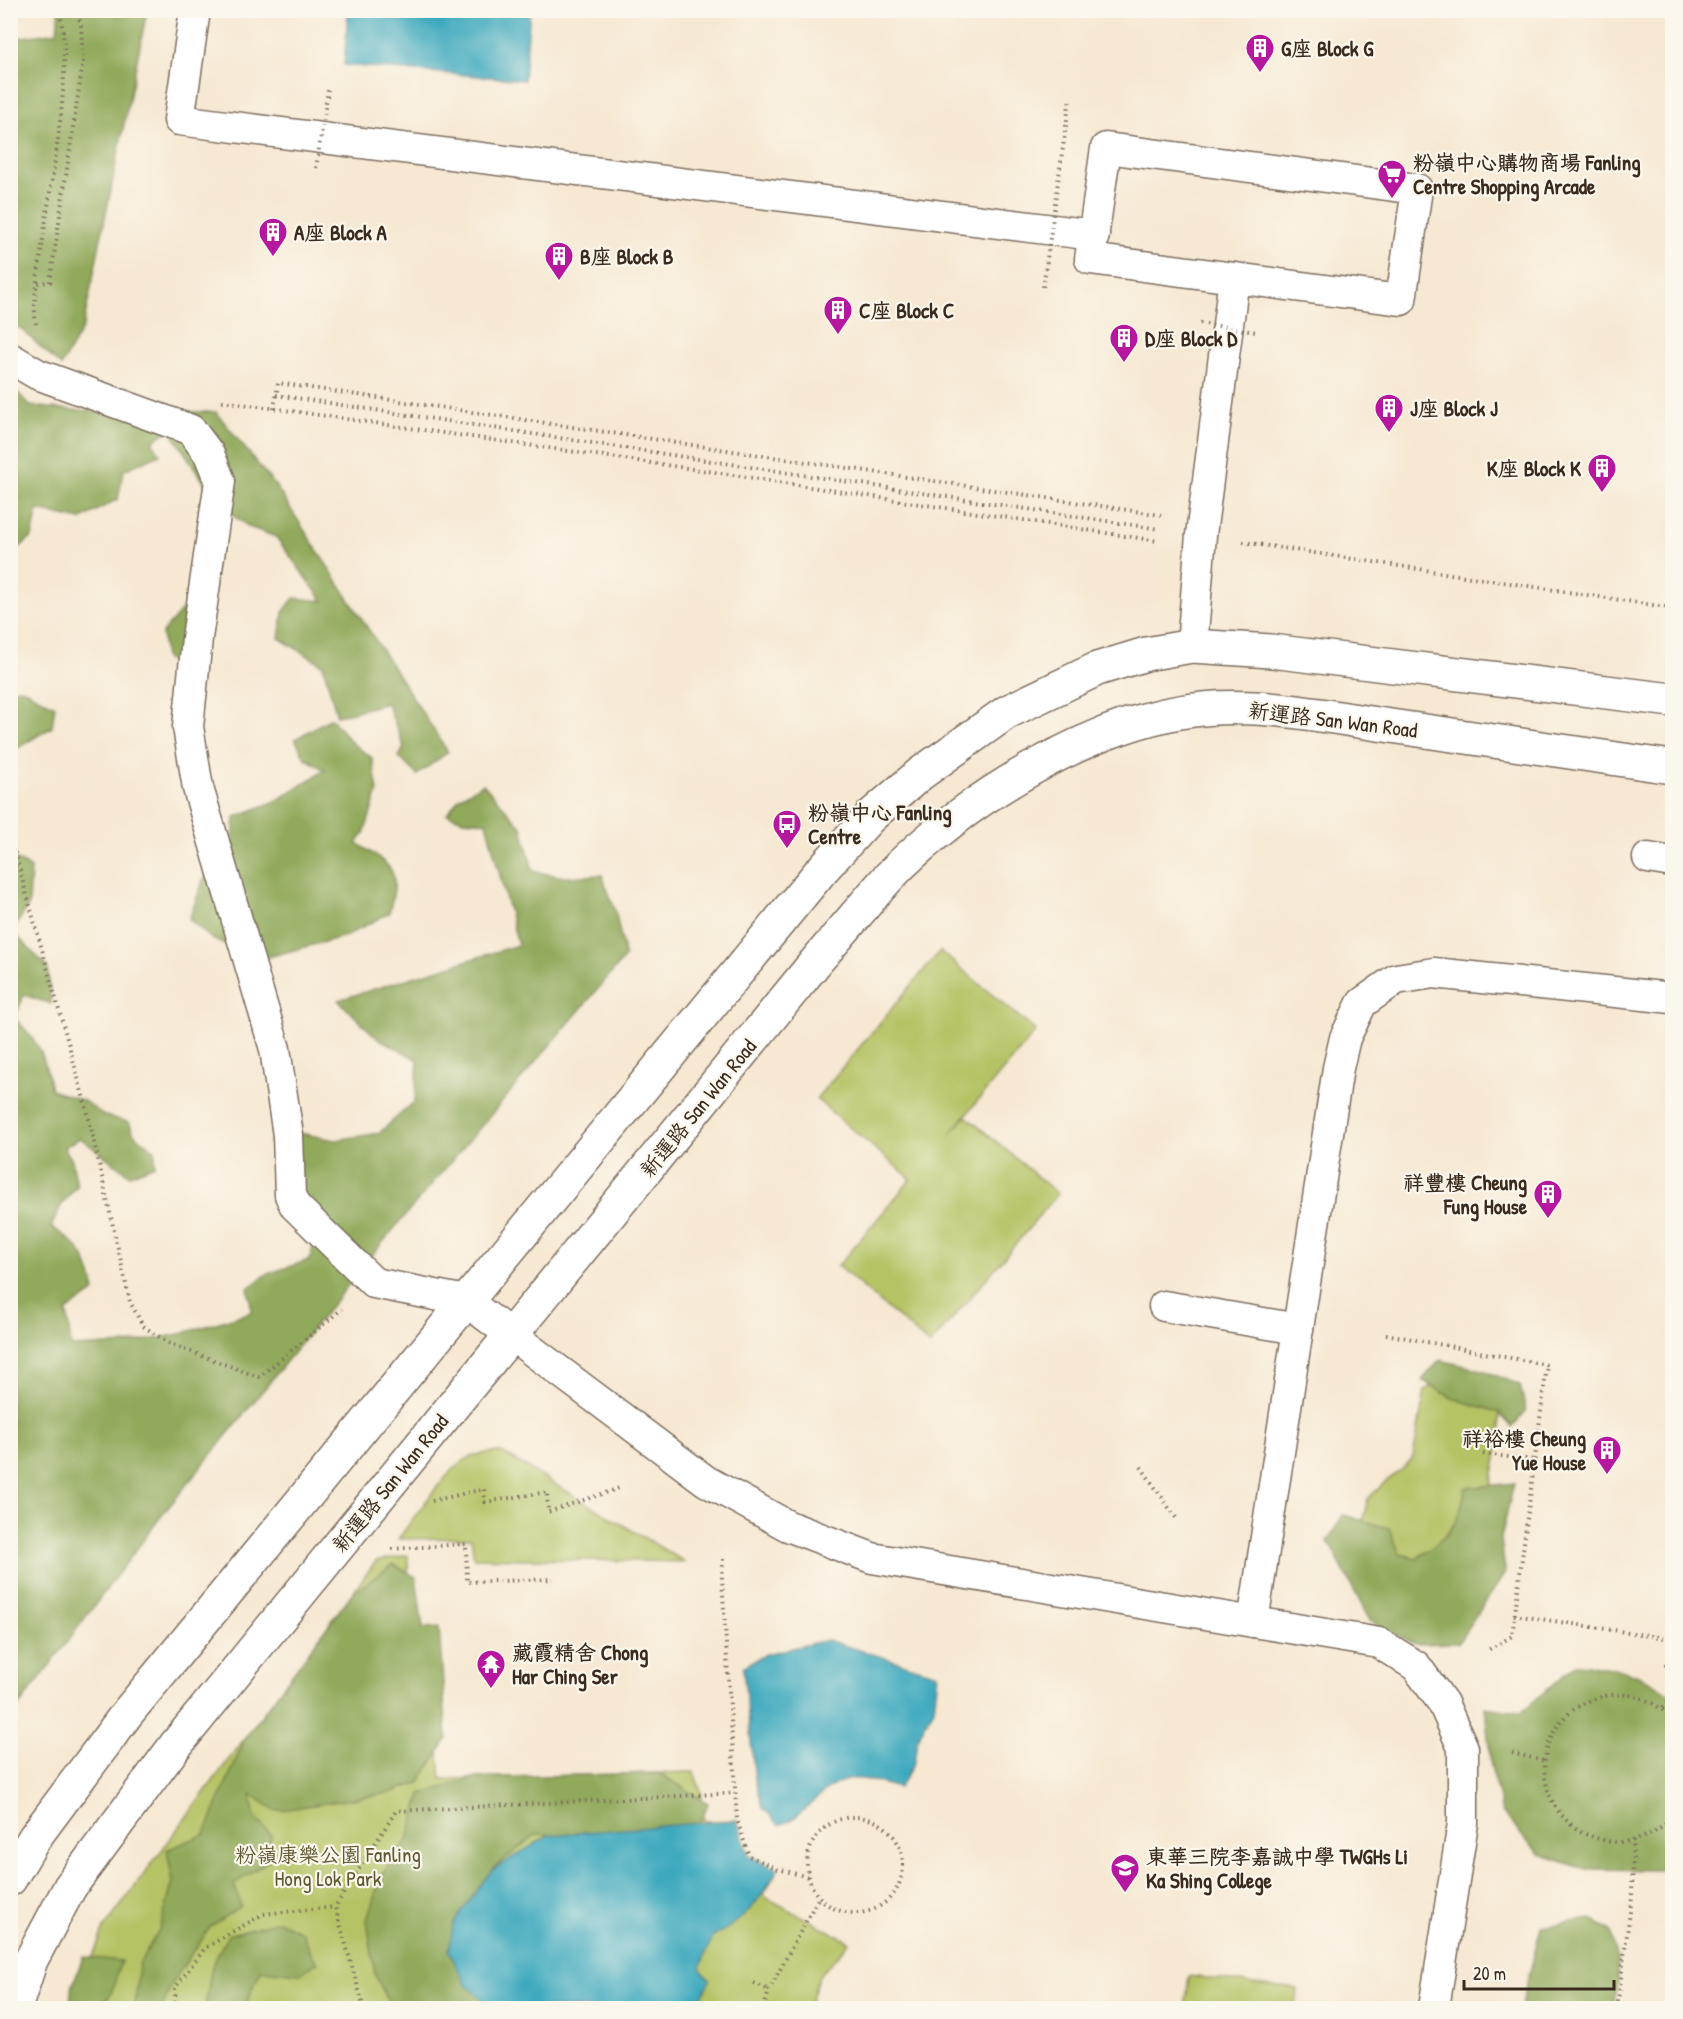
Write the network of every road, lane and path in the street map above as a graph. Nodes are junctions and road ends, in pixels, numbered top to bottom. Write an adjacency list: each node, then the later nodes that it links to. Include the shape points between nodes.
1 (59, 10): 9 (path, via 65,34 59,115)
2 (76, 10): 9 (path, via 81,24 82,62 50,282)
3 (195, 10): 7 (lane, via 179,120)
4 (328, 90): 6 (path, bridge)
5 (1070, 98): 10 (path, bridge)
6 (316, 168)
7 (1094, 235): 8 (lane, via 1090,259); 8 (lane, via 1106,148 1416,189 1401,300)
8 (1234, 278): 18 (lane)
9 (38, 283): 12 (path)
10 (1043, 287)
11 (1200, 323): 13 (path, bridge)
12 (37, 328)
13 (1256, 332)
14 (10, 358): 25 (lane, via 37,374 191,430 209,454 220,481 188,727 198,788 275,1049 288,1135 290,1195 296,1206)
15 (276, 395): 17 (path); 18 (path); 18 (path, via 278,383)
16 (217, 401): 17 (path)
17 (274, 409): 18 (path, via 714,472)
18 (1202, 534): 19 (path); 20 (lane)
19 (1672, 608)
20 (1192, 646): 21 (street, via 1271,651); 26 (street, via 1146,654 1097,669 1007,712 929,767 871,816 820,872)
21 (1672, 700)
22 (1672, 767): 30 (street, 新運路 San Wan Road, via 1276,710 1203,709 1148,719 1092,738 1038,764 937,833 888,878)
23 (10, 835): 25 (path, via 87,1110 130,1302 143,1326 170,1344 259,1377)
24 (1672, 998): 28 (lane, via 1434,973 1396,979 1362,1003 1345,1038 1338,1068)
25 (374, 1283): 26 (lane)
26 (466, 1301): 30 (lane); 55 (street, via 128,1712 35,1837)
27 (1164, 1306): 28 (lane)
28 (1298, 1329): 41 (lane)
29 (1386, 1334): 32 (path, via 1547,1365)
30 (511, 1337): 41 (lane, via 705,1481 788,1526 872,1558); 60 (street, 新運路 San Wan Road, via 175,1746 70,1887 31,1960)
31 (1483, 1454): 32 (path)
32 (1534, 1460): 40 (path)
33 (1141, 1467): 36 (path)
34 (620, 1488): 35 (path, via 548,1512 547,1492 485,1502 484,1489)
35 (421, 1503)
36 (1176, 1518)
37 (387, 1549): 39 (path, via 466,1544 467,1582)
38 (723, 1559): 51 (path)
39 (554, 1579)
40 (1514, 1615): 42 (path); 44 (path, via 1512,1635)
41 (1253, 1622): 64 (lane, via 1379,1642 1416,1666 1443,1703 1462,1748 1463,1823)
42 (1672, 1639)
43 (1672, 1647): 45 (path, via 1666,1665)
44 (1486, 1651)
45 (1672, 1669)
46 (1672, 1700): 47 (path)
47 (1662, 1708): 48 (path); 50 (path, via 1642,1698 1621,1694 1599,1697 1578,1706 1561,1720 1549,1739)
48 (1672, 1719)
49 (1512, 1754): 50 (path)
50 (1544, 1761): 53 (path, via 1544,1784 1553,1806 1568,1824 1587,1836 1610,1842)
51 (735, 1793): 54 (path, via 737,1820 749,1856); 57 (path, via 396,1811)
52 (1672, 1817): 53 (path, via 1653,1833)
53 (1633, 1840): 65 (path, via 1632,1897)
54 (808, 1877): 56 (path); 56 (path, via 810,1846 819,1832 846,1817 876,1821 899,1842 904,1873 889,1900 861,1914 845,1913)
55 (10, 1879)
56 (819, 1898): 59 (path)
57 (335, 1907): 61 (path, via 263,1914 205,1948 175,1988); 62 (path)
58 (754, 1983): 59 (path)
59 (770, 1990): 63 (path)
60 (15, 2008)
61 (176, 2008)
62 (364, 2008)
63 (764, 2008)
64 (1434, 2008)
65 (1617, 2008)

